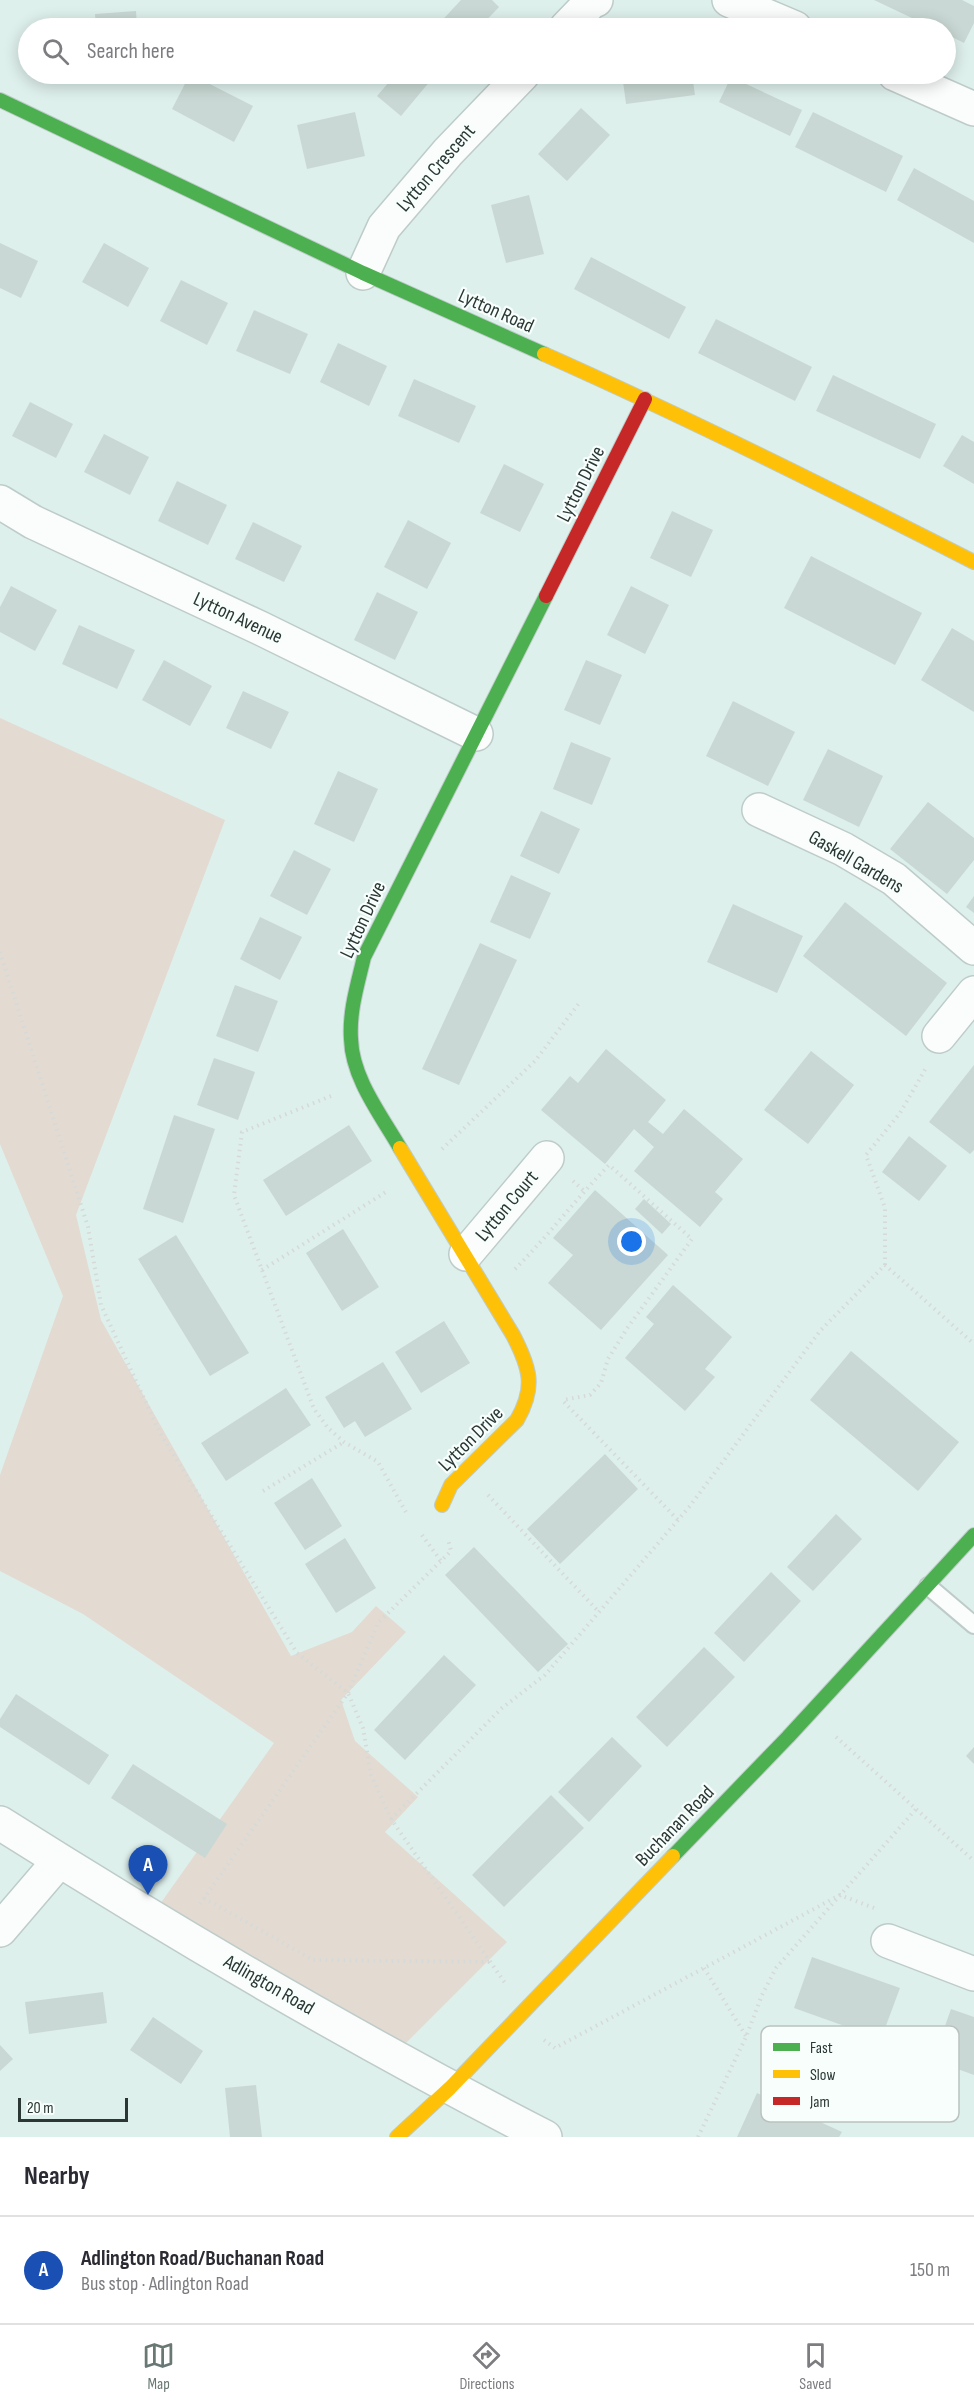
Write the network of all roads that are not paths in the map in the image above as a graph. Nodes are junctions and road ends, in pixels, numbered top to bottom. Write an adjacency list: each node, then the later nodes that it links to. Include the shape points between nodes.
1 (596, 0): 3 (street)
2 (729, 0): 4 (street)
3 (576, 18)
4 (771, 18)
5 (513, 84): 9 (street, Lytton Crescent, via 384,227)
6 (918, 84): 8 (street)
7 (0, 100): 9 (street, Lytton Road)
8 (974, 109)
9 (363, 273): 10 (street, Lytton Road)
10 (645, 399): 12 (street, Lytton Road); 13 (street, Lytton Drive)
11 (0, 502): 13 (street, Lytton Avenue, via 33,522)
12 (974, 562)
13 (476, 734): 19 (street, Lytton Drive, via 364,957 353,1001 351,1049 363,1083 414,1175)
14 (759, 810): 15 (street, Gaskell Gardens, via 843,849 894,879)
15 (974, 948)
16 (974, 993): 17 (street)
17 (939, 1036)
18 (547, 1158): 19 (street, Lytton Court)
19 (466, 1254): 20 (street, Lytton Drive, via 518,1344 528,1371 530,1391 521,1416 506,1435 464,1470 450,1486)
20 (442, 1505)
21 (974, 1535): 22 (street, Buchanan Road)
22 (927, 1586): 23 (lane); 29 (street, Buchanan Road, via 810,1714)
23 (974, 1625)
24 (0, 1823): 25 (street, Adlington Road)
25 (59, 1861): 26 (street); 29 (street, Adlington Road)
26 (0, 1930)
27 (888, 1941): 28 (street)
28 (974, 1974)
29 (450, 2088): 30 (street, Buchanan Road); 31 (street, Adlington Road)
30 (397, 2137)
31 (545, 2137)

